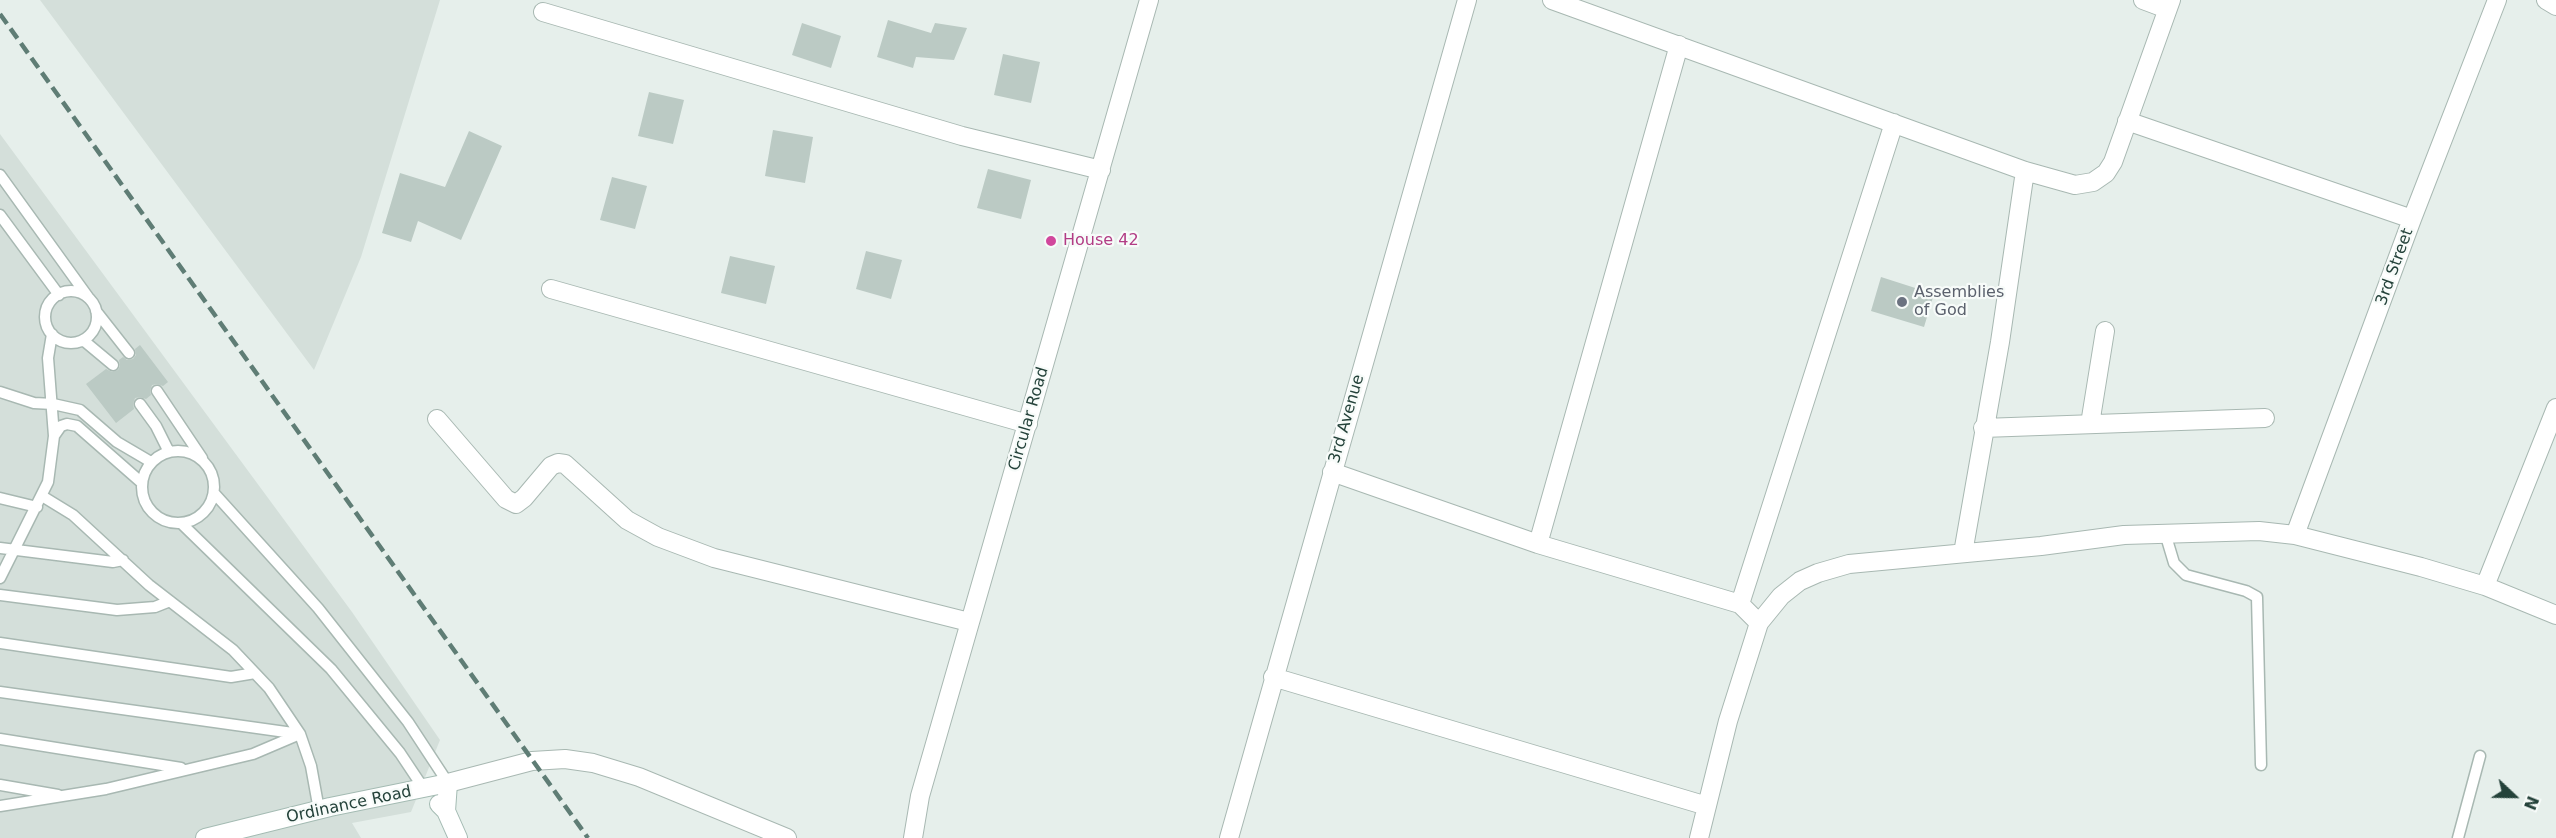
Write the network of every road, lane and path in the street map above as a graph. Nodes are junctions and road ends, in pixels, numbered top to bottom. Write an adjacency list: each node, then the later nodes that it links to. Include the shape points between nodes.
1 (1149, 0): 13 (street, Circular Road)
2 (1467, 0): 41 (street, 3rd Avenue)
3 (1552, 0): 10 (street)
4 (2143, 0): 7 (street)
5 (2497, 0): 17 (street, 3rd Street)
6 (2546, 0): 8 (street)
7 (2169, 4): 11 (street)
8 (2556, 6)
9 (543, 12): 13 (street, via 962,135)
10 (1679, 45): 12 (street); 49 (street)
11 (2127, 121): 14 (street, via 2113,162 2093,182 2075,185); 17 (street)
12 (1894, 123): 14 (street); 58 (street)
13 (1101, 170): 34 (street, Circular Road)
14 (2025, 171): 36 (street)
15 (0, 175): 20 (lane)
16 (0, 214): 19 (lane)
17 (2412, 219): 48 (street, 3rd Street)
18 (551, 289): 34 (street)
19 (58, 295): 20 (lane, via 72,291); 23 (lane, via 46,310 45,319)
20 (88, 297): 21 (lane)
21 (96, 310): 24 (lane, via 94,327); 25 (lane)
22 (2105, 331): 35 (street)
23 (52, 334): 24 (lane, via 67,342); 29 (lane, via 48,358)
24 (83, 340): 26 (lane)
25 (129, 353)
26 (113, 365)
27 (157, 391): 39 (lane)
28 (0, 392): 29 (lane, via 34,403)
29 (53, 404): 37 (lane); 40 (lane, via 80,410 117,442)
30 (140, 404): 38 (lane)
31 (2556, 408): 55 (street)
32 (2265, 418): 35 (street)
33 (437, 419): 60 (street, via 506,499 516,504 550,466 566,464 627,520 658,537 714,558)
34 (1028, 424): 60 (street, Circular Road)
35 (2090, 424): 36 (street)
36 (1983, 428): 52 (street)
37 (54, 436): 42 (lane, via 61,426 77,426); 45 (lane, via 51,470)
38 (169, 452): 39 (lane, via 183,451); 40 (lane)
39 (204, 461): 43 (lane, via 214,482)
40 (151, 462): 42 (lane)
41 (1332, 472): 49 (street); 64 (street, 3rd Avenue)
42 (142, 483): 46 (lane, via 145,504 152,513 170,523)
43 (214, 493): 46 (lane, via 202,514); 71 (lane, via 318,608 408,722)
44 (0, 498): 45 (lane)
45 (39, 502): 51 (lane); 53 (lane, via 73,515)
46 (181, 523): 73 (lane, via 331,669 400,753)
47 (2165, 533): 48 (street, via 2259,531); 52 (street); 69 (lane, via 2174,563 2186,575 2257,597)
48 (2295, 535): 55 (street)
49 (1538, 544): 58 (street)
50 (0, 548): 51 (lane)
51 (15, 550): 53 (lane); 54 (lane)
52 (1964, 553): 61 (street, via 1849,564 1818,573 1781,596)
53 (123, 560): 57 (lane)
54 (0, 578)
55 (2485, 586): 59 (street)
56 (0, 595): 57 (lane, via 117,610 155,607)
57 (170, 601): 63 (lane, via 233,650)
58 (1740, 604): 61 (street)
59 (2556, 615)
60 (969, 622): 82 (street, Circular Road, via 920,796)
61 (1759, 623): 76 (street, via 1728,721)
62 (0, 643): 63 (lane, via 231,677)
63 (255, 673): 66 (lane)
64 (1273, 677): 76 (street); 83 (street, 3rd Avenue)
65 (0, 692): 66 (lane)
66 (300, 734): 70 (lane, via 253,754); 77 (lane)
67 (0, 739): 70 (lane)
68 (2480, 756): 85 (lane)
69 (2261, 765)
70 (187, 770): 74 (lane)
71 (448, 783): 73 (street, Ordinance Road); 78 (street); 81 (street, Ordinance Road, via 532,761 565,759 593,763 639,777)
72 (0, 785): 74 (lane)
73 (424, 789): 77 (street, Ordinance Road); 78 (street)
74 (67, 796): 75 (lane)
75 (0, 806)
76 (1707, 806): 84 (street)
77 (319, 810): 79 (street, Ordinance Road)
78 (446, 811): 80 (street)
79 (205, 838)
80 (458, 838)
81 (787, 838)
82 (913, 838)
83 (1229, 838)
84 (1699, 838)
85 (2458, 838)

